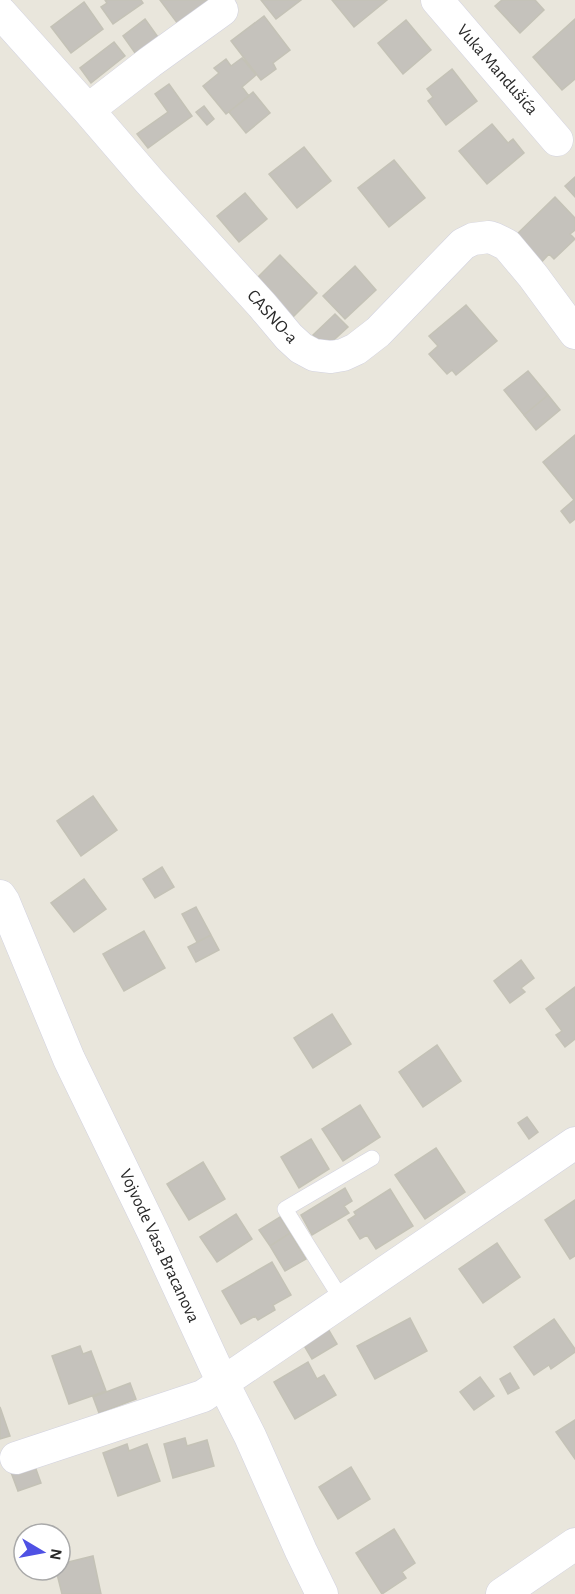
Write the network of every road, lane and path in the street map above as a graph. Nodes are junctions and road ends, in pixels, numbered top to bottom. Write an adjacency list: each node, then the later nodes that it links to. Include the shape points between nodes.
1 (437, 0): 5 (street, Vuka Mandušića)
2 (222, 10): 4 (street)
3 (0, 12): 4 (street, CASNO-a)
4 (88, 110): 6 (street, CASNO-a, via 289,337 314,355 331,357 356,349 378,332 464,244 480,237 507,245)
5 (557, 140)
6 (575, 333)
7 (0, 896): 11 (street, Vojvode Vasa Bracanova, via 69,1059)
8 (575, 1143): 10 (street)
9 (372, 1158): 10 (lane, via 285,1209)
10 (342, 1300): 11 (street)
11 (222, 1381): 12 (street, via 203,1396); 14 (street, Vojvode Vasa Bracanova)
12 (16, 1458)
13 (575, 1544): 15 (street)
14 (322, 1594)
15 (502, 1594)

